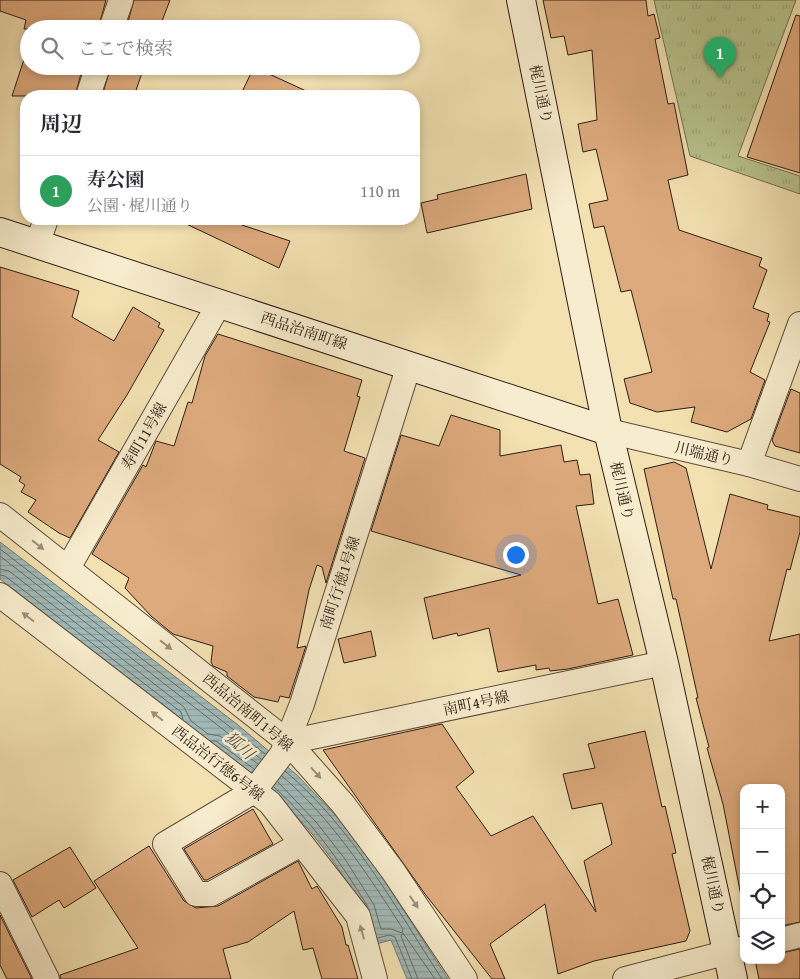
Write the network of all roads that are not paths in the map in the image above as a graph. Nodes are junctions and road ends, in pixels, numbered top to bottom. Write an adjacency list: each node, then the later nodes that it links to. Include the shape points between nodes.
1 (121, 0): 3 (street)
2 (521, 0): 12 (street, 梶川通り)
3 (114, 20)
4 (95, 75): 5 (street)
5 (90, 90)
6 (44, 225): 8 (street)
7 (0, 232): 8 (street, 西品治南町線)
8 (36, 245): 9 (street, 西品治南町線)
9 (219, 304): 11 (street, 西品治南町線); 16 (street, 寿町11号線)
10 (800, 324): 13 (street)
11 (409, 365): 12 (street, 西品治南町線); 19 (street, 南町行徳1号線)
12 (608, 430): 13 (street, 川端通り); 18 (street, 梶川通り)
13 (749, 464): 14 (street, 川端通り)
14 (800, 479)
15 (0, 515): 16 (street, 西品治南町1号線, one-way to 16)
16 (68, 568): 19 (street, 西品治南町1号線, one-way to 19)
17 (0, 595): 20 (street, 西品治行徳6号線, one-way to 17)
18 (664, 664): 19 (street, 南町4号線); 25 (street, 梶川通り)
19 (288, 742): 20 (street, 南町行徳1号線); 28 (street, 西品治南町1号線, one-way to 28, via 343,804 393,870)
20 (254, 791): 21 (street, 西品治行徳6号線, via 270,803); 21 (street, via 165,844 191,889 196,894 211,894)
21 (301, 844): 27 (street, 西品治行徳6号線, one-way to 21, via 358,916)
22 (0, 885): 26 (street)
23 (800, 935): 24 (street)
24 (785, 939)
25 (735, 950): 29 (street); 30 (street, 梶川通り)
26 (47, 979)
27 (376, 979)
28 (465, 979)
29 (625, 979)
30 (733, 979)

